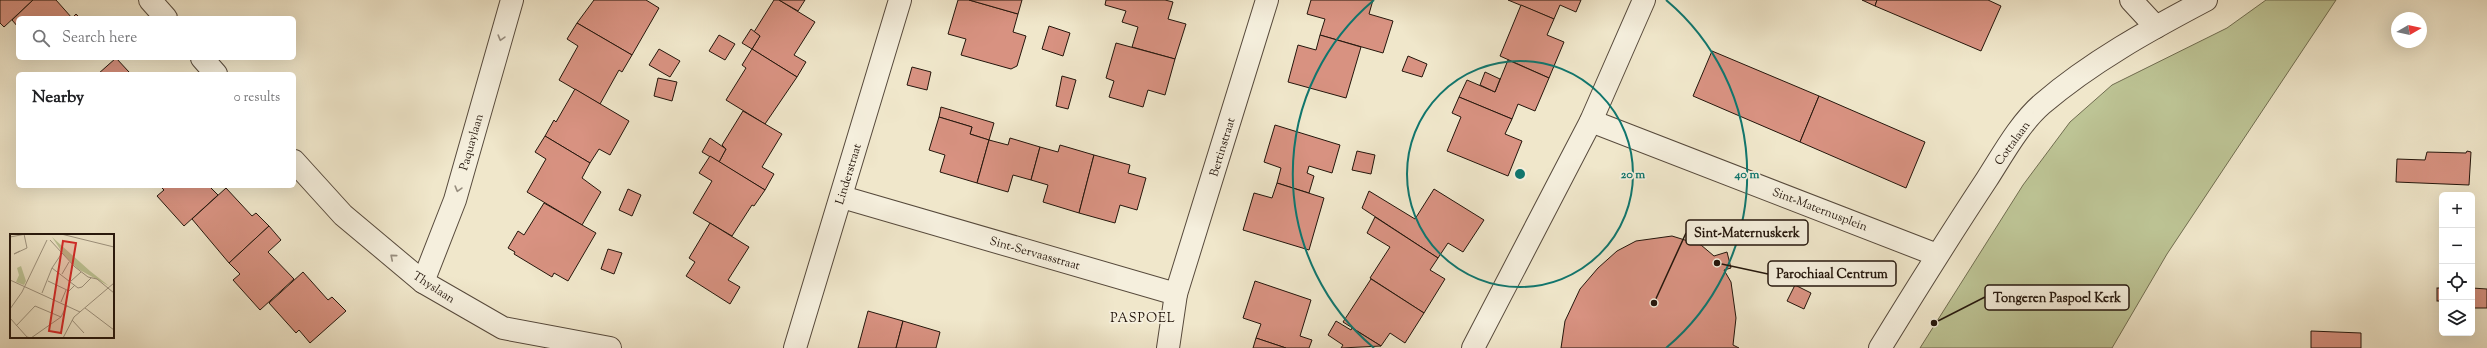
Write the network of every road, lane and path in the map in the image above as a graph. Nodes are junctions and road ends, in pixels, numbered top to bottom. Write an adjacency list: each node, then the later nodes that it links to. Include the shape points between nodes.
1 (150, 0): 8 (street)
2 (512, 0): 16 (street, Paquaylaan, one-way to 16, via 455,200)
3 (900, 0): 14 (street, Linderstraat)
4 (1267, 0): 17 (street, Bertinstraat)
5 (1644, 0): 12 (street)
6 (2131, 0): 9 (street)
7 (2206, 0): 9 (street, Cottalaan)
8 (164, 16)
9 (2156, 27): 15 (street, Cottalaan, via 2092,67 2041,104 2002,156)
10 (204, 60): 11 (street)
11 (214, 72)
12 (1592, 121): 15 (street, Sint-Maternusplein); 21 (street)
13 (296, 163): 16 (street, Thyslaan, one-way to 13, via 343,215)
14 (842, 197): 17 (street, Sint-Servaasstraat); 19 (street, Linderstraat)
15 (1937, 255): 22 (street, Cottalaan)
16 (423, 282): 18 (street, Thyslaan, via 503,328)
17 (1176, 294): 20 (street)
18 (610, 348)
19 (795, 348)
20 (1168, 348)
21 (1473, 348)
22 (1880, 348)

